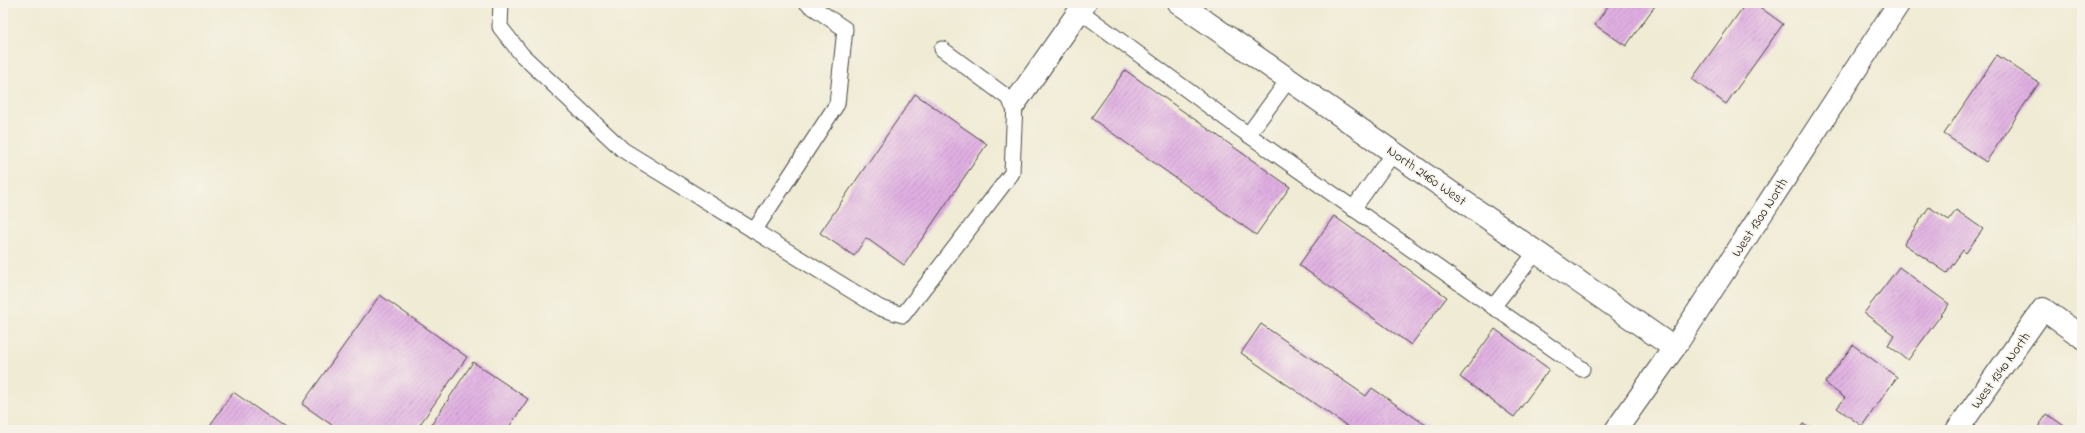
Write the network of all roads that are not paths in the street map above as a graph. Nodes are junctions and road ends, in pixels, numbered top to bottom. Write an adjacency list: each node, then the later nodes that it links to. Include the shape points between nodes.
1 (500, 3): 12 (lane, via 500,28 522,54 624,150)
2 (808, 3): 12 (lane, via 844,29 837,104)
3 (1179, 3): 7 (street, North 2460 West)
4 (1899, 3): 16 (street, West 1300 North)
5 (1083, 7): 8 (street); 9 (lane)
6 (942, 49): 8 (lane)
7 (1289, 79): 9 (lane); 10 (street, North 2460 West)
8 (1014, 103): 12 (lane, via 1012,173 903,315 880,308)
9 (1248, 135): 11 (lane)
10 (1394, 152): 11 (lane); 13 (street, North 2460 West)
11 (1353, 209): 14 (lane)
12 (754, 231)
13 (1536, 252): 14 (lane); 16 (street, North 2460 West)
14 (1493, 306): 17 (lane)
15 (2082, 337): 19 (street, West 1340 North, via 2043,309)
16 (1674, 348): 18 (street, West 1300 North)
17 (1582, 369)
18 (1616, 430)
19 (1957, 430)

